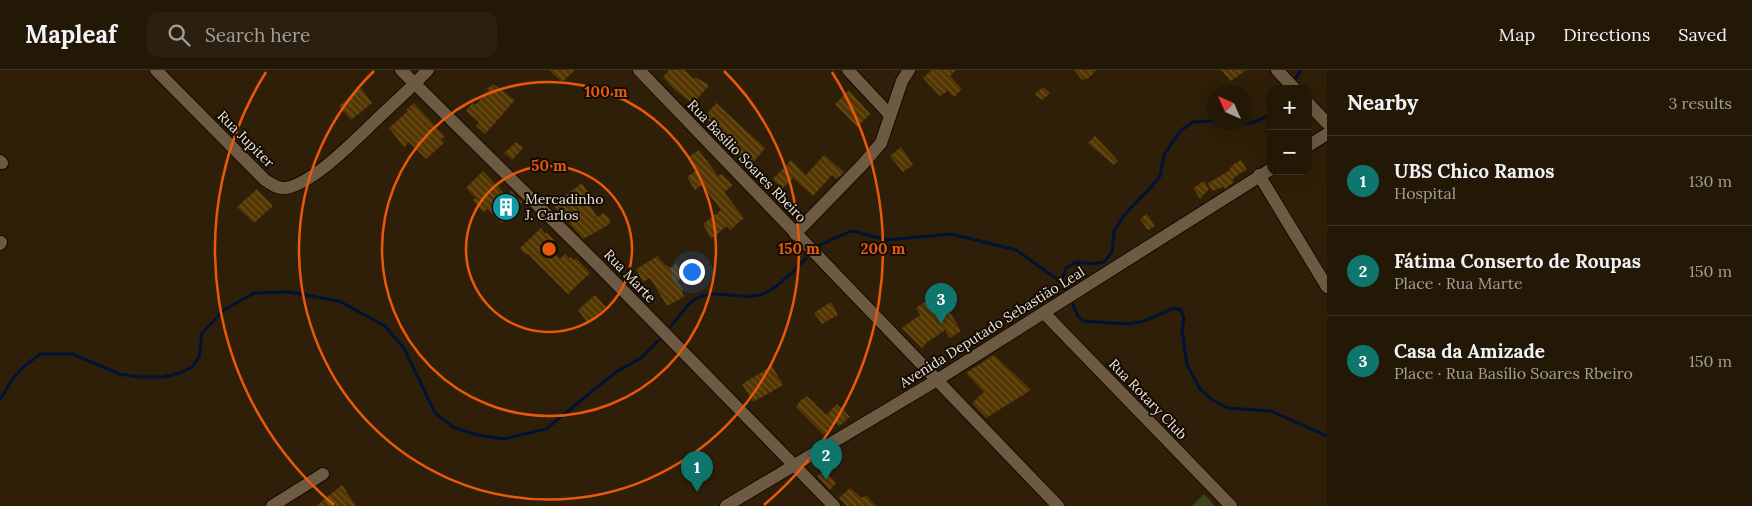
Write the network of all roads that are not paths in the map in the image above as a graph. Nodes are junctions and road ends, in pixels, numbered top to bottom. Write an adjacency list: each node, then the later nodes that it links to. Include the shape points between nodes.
1 (156, 70): 8 (street, Rua Jupiter, via 265,180 277,188 286,188 318,172)
2 (401, 70): 8 (street, Rua Marte)
3 (428, 70): 8 (street)
4 (639, 70): 17 (street, Rua Basílio Soares Rbeiro)
5 (848, 70): 11 (street)
6 (909, 70): 11 (street)
7 (1277, 70): 9 (street)
8 (415, 83): 21 (street, Rua Marte)
9 (1291, 85)
10 (1312, 107): 12 (street)
11 (890, 115): 17 (street, via 881,143)
12 (1327, 123)
13 (1327, 134): 14 (street)
14 (1312, 143)
15 (1267, 171): 16 (street, Avenida Deputado Sebastião Leal)
16 (1259, 176): 18 (street); 19 (street, Avenida Deputado Sebastião Leal)
17 (795, 234): 20 (street, Rua Basílio Soares Rbeiro)
18 (1327, 287)
19 (1044, 313): 20 (street, Avenida Deputado Sebastião Leal); 27 (street, Rua Rotary Club)
20 (937, 380): 21 (street, Avenida Deputado Sebastião Leal); 26 (street, Rua Basílio Soares Rbeiro)
21 (794, 466): 24 (street, Avenida Deputado Sebastião Leal); 25 (street, Rua Marte)
22 (323, 474): 23 (street)
23 (272, 506)
24 (726, 506)
25 (834, 506)
26 (1058, 506)
27 (1231, 506)

